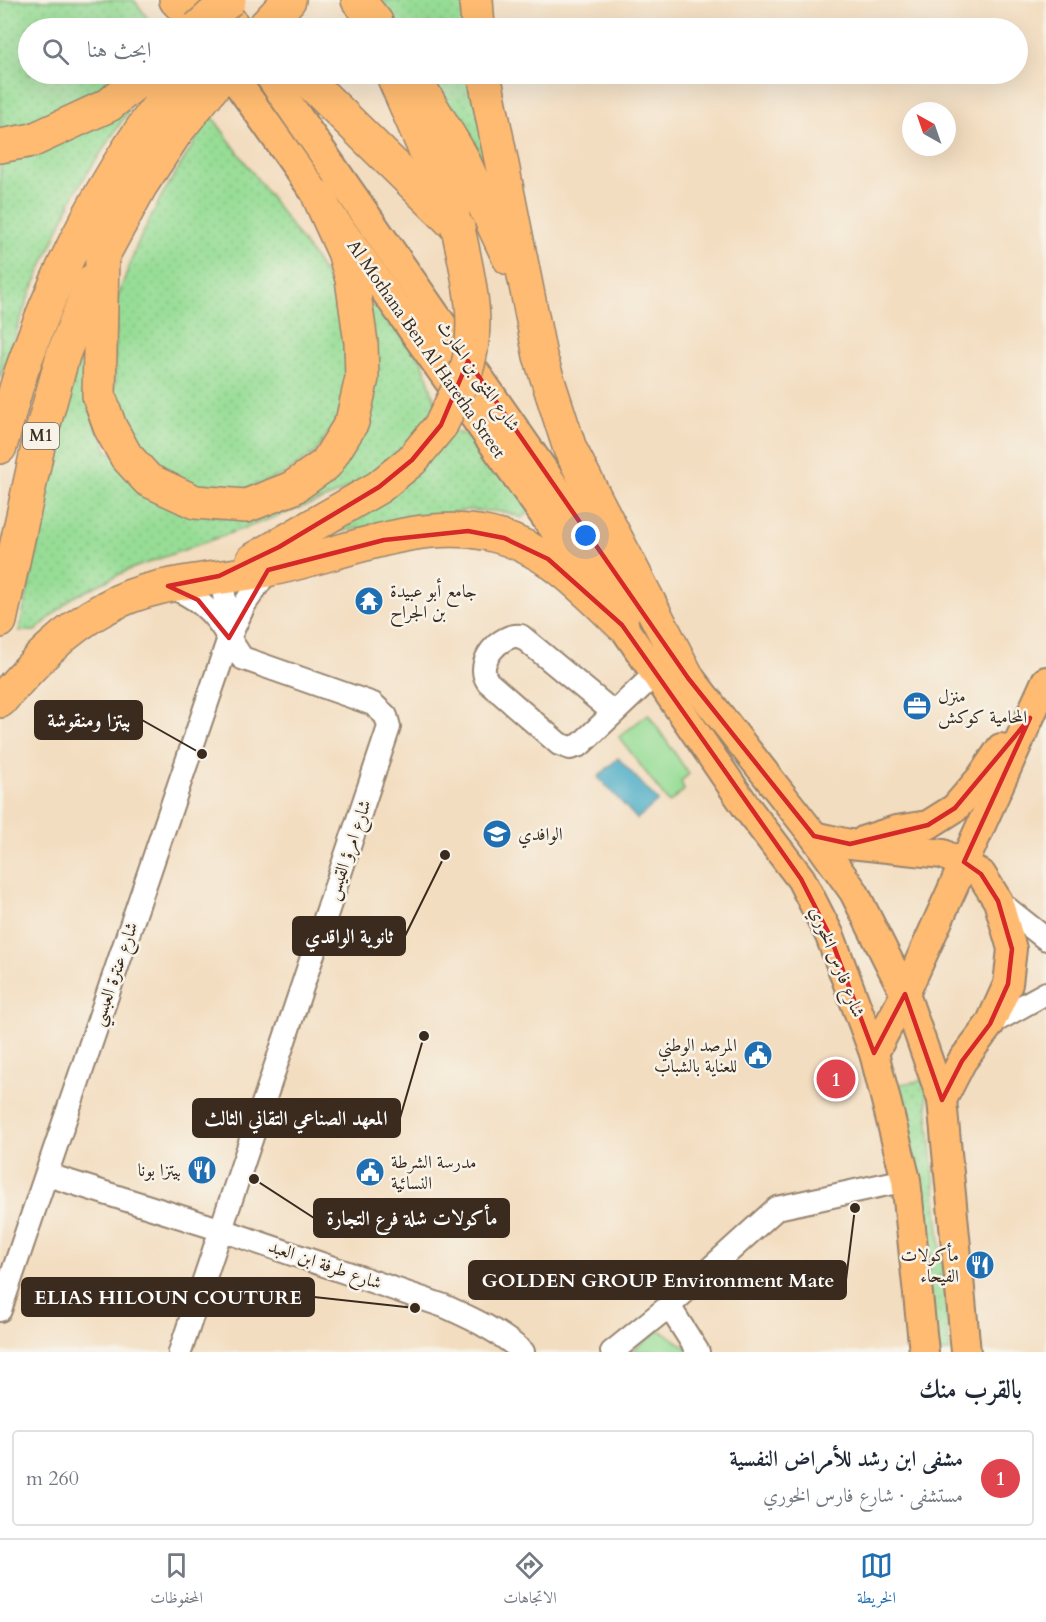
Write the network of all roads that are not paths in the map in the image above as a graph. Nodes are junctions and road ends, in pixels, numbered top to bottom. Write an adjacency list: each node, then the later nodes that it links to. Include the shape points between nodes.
1 (217, 0): 7 (main road)
2 (230, 0): 6 (highway, bridge); 9 (highway)
3 (252, 0): 8 (highway)
4 (289, 0): 10 (highway)
5 (476, 0): 11 (highway)
6 (188, 13)
7 (230, 18)
8 (234, 18)
9 (248, 18)
10 (272, 18)
11 (477, 18)
12 (134, 84): 21 (highway, via 109,105 33,140)
13 (175, 84): 24 (highway, via 113,172)
14 (215, 84): 24 (highway)
15 (238, 84): 22 (main road, Al Mothana Ben Al Haretha Street)
16 (275, 84): 34 (main road, شارع المثنى بن الحارث)
17 (311, 84): 23 (highway)
18 (396, 84): 23 (highway)
19 (418, 84): 25 (highway, via 461,156)
20 (486, 84): 25 (highway)
21 (0, 146)
22 (318, 197): 24 (highway, via 352,279 361,343 360,389 352,422 326,464 292,488 246,506 195,502 148,480 126,456 99,396); 31 (main road, Al Mothana Ben Al Haretha Street)
23 (458, 228): 28 (highway, bridge, via 474,301 472,334 465,373 441,425 411,460 379,487 279,547)
24 (88, 249): 26 (highway, M1, via 23,364); 30 (highway, M1, via 39,442)
25 (524, 286): 34 (highway, via 540,356 570,449)
26 (0, 447)
27 (268, 570): 28 (highway); 31 (highway, via 416,533 443,530 488,534 526,546 548,559); 32 (street, شارع عنترة العبسي, via 244,605)
28 (219, 576): 29 (highway); 32 (street)
29 (168, 586): 32 (street, via 198,600 221,623); 36 (highway, via 106,607 73,628 38,657)
30 (0, 621)
31 (622, 625): 33 (main road, شارع فارس الخوري)
32 (229, 638): 49 (street, شارع عنترة العبسي); 51 (street, شارع امرؤ القيس, via 236,652 249,662 379,707 389,727)
33 (656, 674): 37 (street); 47 (main road, شارع فارس الخوري, via 747,808 801,879 830,936)
34 (688, 678): 39 (main road)
35 (1046, 681): 38 (main road)
36 (0, 700)
37 (614, 713): 37 (street, via 521,636 505,638 484,664 488,682 564,747 580,745)
38 (1030, 718): 40 (main road, via 1001,747 955,808 928,825); 41 (main road)
39 (814, 836): 40 (main road); 45 (main road, via 854,892)
40 (850, 844): 41 (main road, via 943,854)
41 (964, 862): 42 (main road, via 981,874); 45 (main road)
42 (998, 901): 43 (street); 46 (main road, via 1011,949 1008,984)
43 (1046, 939)
44 (1046, 993): 46 (street)
45 (905, 994): 47 (main road); 48 (main road)
46 (990, 1024): 48 (main road, via 962,1061)
47 (874, 1053): 50 (main road, شارع فارس الخوري)
48 (942, 1100): 59 (main road)
49 (48, 1175): 51 (street, شارع طرفة ابن العبد); 53 (street, شارع عنترة العبسي)
50 (906, 1180): 52 (street, via 777,1208); 58 (main road, شارع فارس الخوري)
51 (222, 1230): 54 (street, شارع امرؤ القيس); 55 (street, شارع طرفة ابن العبد, via 444,1306 479,1321)
52 (669, 1306): 56 (street); 57 (street)
53 (0, 1310)
54 (180, 1352)
55 (522, 1352)
56 (612, 1352)
57 (698, 1352)
58 (924, 1352)
59 (966, 1352)

